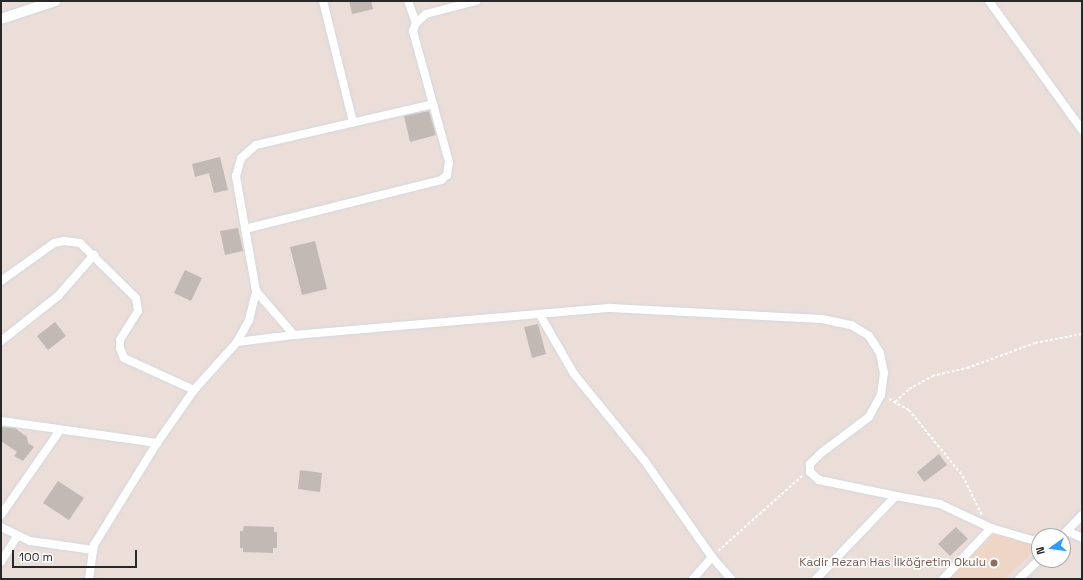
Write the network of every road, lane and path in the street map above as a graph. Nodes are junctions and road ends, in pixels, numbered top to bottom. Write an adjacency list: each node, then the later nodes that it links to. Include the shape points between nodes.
1 (55, 1): 6 (street)
2 (323, 1): 9 (street)
3 (408, 1): 7 (street)
4 (476, 1): 7 (street, via 426,14)
5 (989, 1): 10 (street)
6 (1, 19)
7 (416, 23): 8 (street, via 413,36)
8 (433, 104): 9 (street); 11 (street, via 450,166 444,178)
9 (353, 122): 11 (street, via 256,145 244,154 238,164 236,176)
10 (1082, 130)
11 (245, 229): 14 (street)
12 (94, 255): 13 (street, via 80,243 57,242); 18 (street, via 58,296); 20 (street, via 134,294 138,303 138,311 120,340 124,358)
13 (1, 281)
14 (256, 291): 17 (street); 19 (street, via 248,320)
15 (540, 315): 17 (street); 21 (street, via 630,308 822,319 844,323 864,332 878,348 884,373); 38 (street, via 574,374 644,460)
16 (1082, 334): 22 (path, via 1035,343 967,368 932,376 908,389)
17 (294, 335): 19 (street)
18 (1, 341)
19 (237, 342): 20 (street)
20 (194, 390): 25 (street)
21 (881, 395): 22 (path); 26 (street, via 869,417 821,453 812,461)
22 (895, 402): 31 (path, via 909,410 962,476)
23 (1, 420): 24 (street)
24 (60, 430): 25 (street); 28 (street)
25 (156, 442): 37 (street, via 94,544)
26 (809, 470): 27 (street, via 818,480); 38 (path)
27 (896, 496): 31 (street, via 940,504); 44 (street)
28 (1, 515)
29 (1082, 515): 32 (street)
30 (1, 527): 34 (street)
31 (991, 528): 36 (street); 45 (street)
32 (1069, 528)
33 (1071, 535): 35 (street)
34 (17, 536): 37 (street, via 30,541); 39 (street)
35 (1082, 538)
36 (1031, 540)
37 (94, 550): 41 (street)
38 (712, 556): 42 (street); 43 (street)
39 (1, 562)
40 (1031, 568): 46 (street)
41 (89, 579)
42 (693, 579)
43 (731, 579)
44 (816, 579)
45 (943, 579)
46 (1019, 579)

